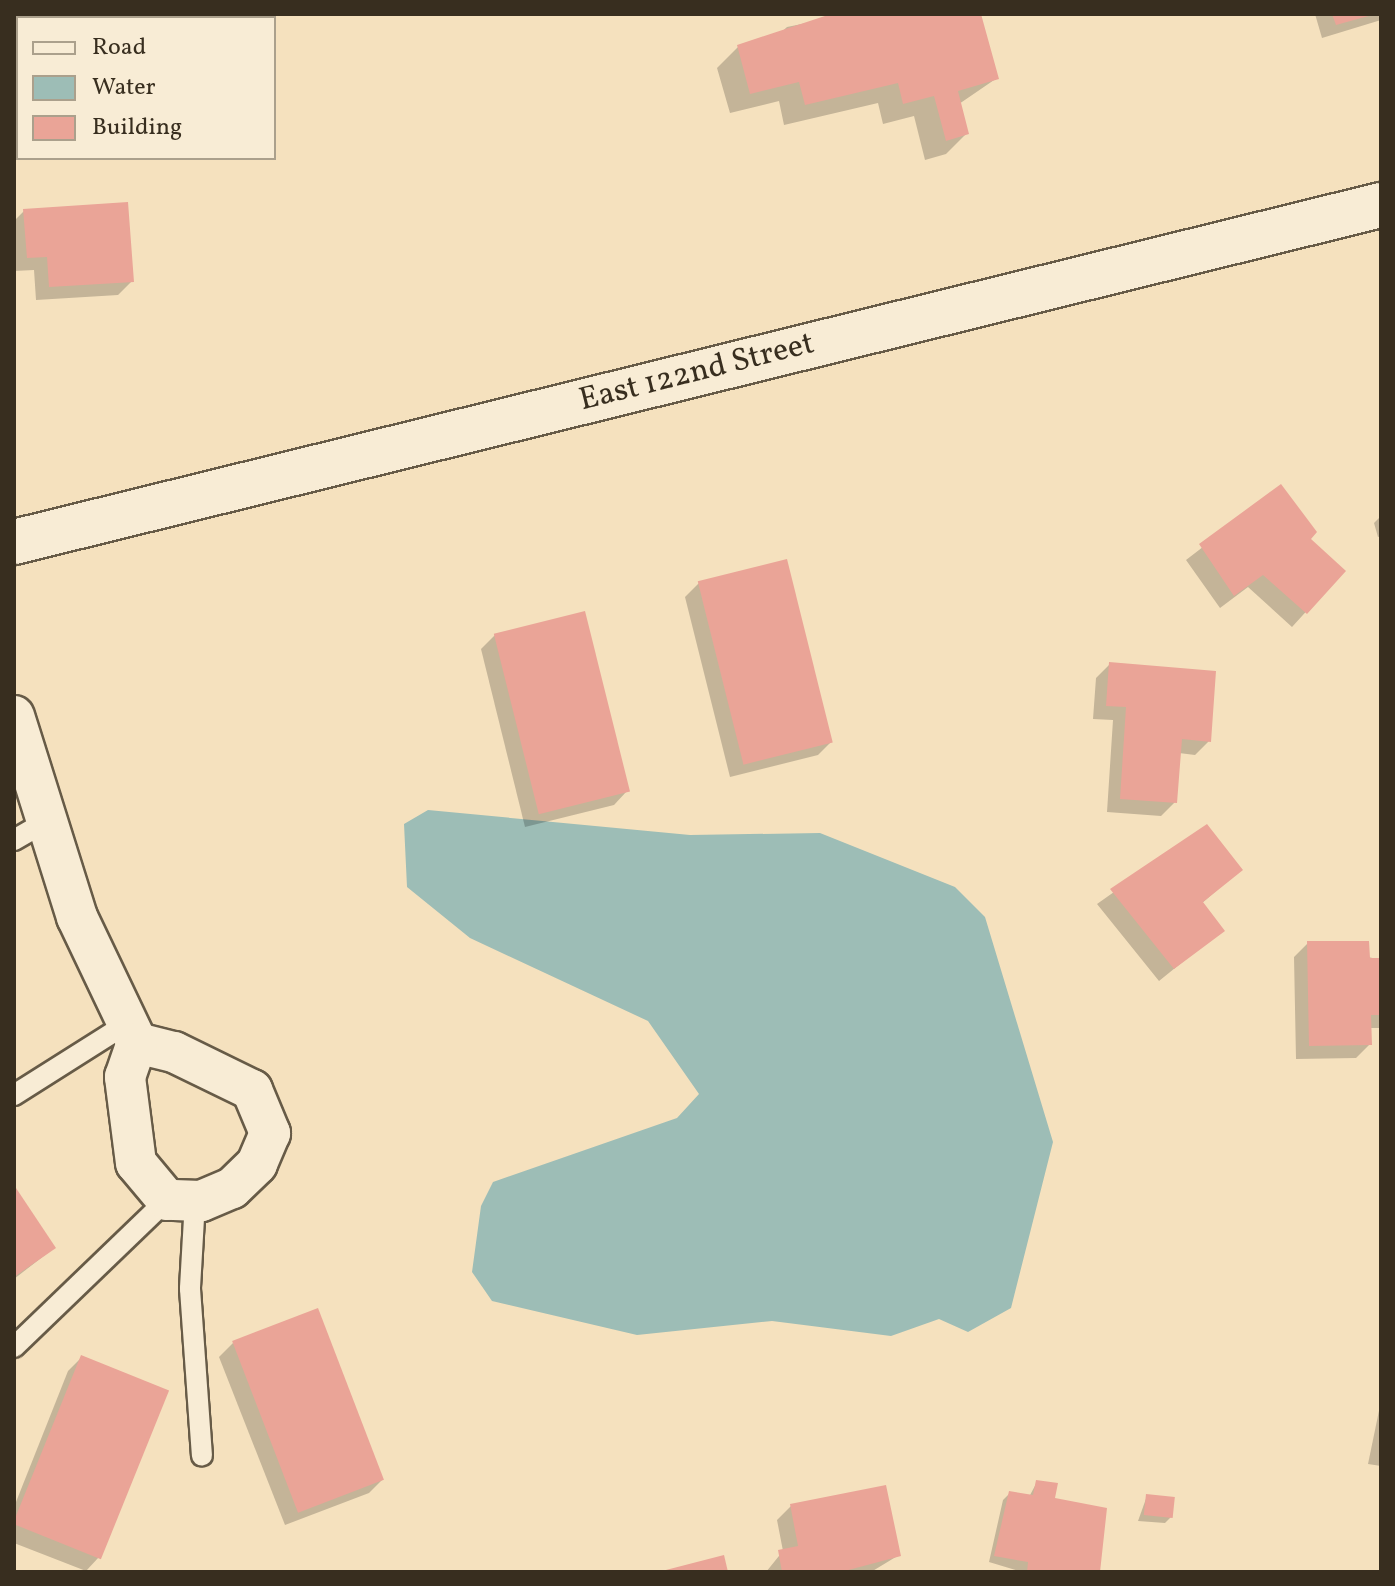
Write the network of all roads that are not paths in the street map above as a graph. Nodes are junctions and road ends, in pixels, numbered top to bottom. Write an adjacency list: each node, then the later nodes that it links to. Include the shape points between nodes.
1 (1381, 205): 2 (street, East 122nd Street)
2 (14, 542)
3 (14, 716): 4 (street)
4 (30, 831): 5 (street)
5 (132, 1033): 6 (lane); 7 (street, via 125,1077 136,1163); 7 (street, via 252,1090 270,1133 257,1164 232,1188)
6 (14, 1095)
7 (181, 1200): 8 (lane); 9 (lane)
8 (14, 1347)
9 (202, 1456)

